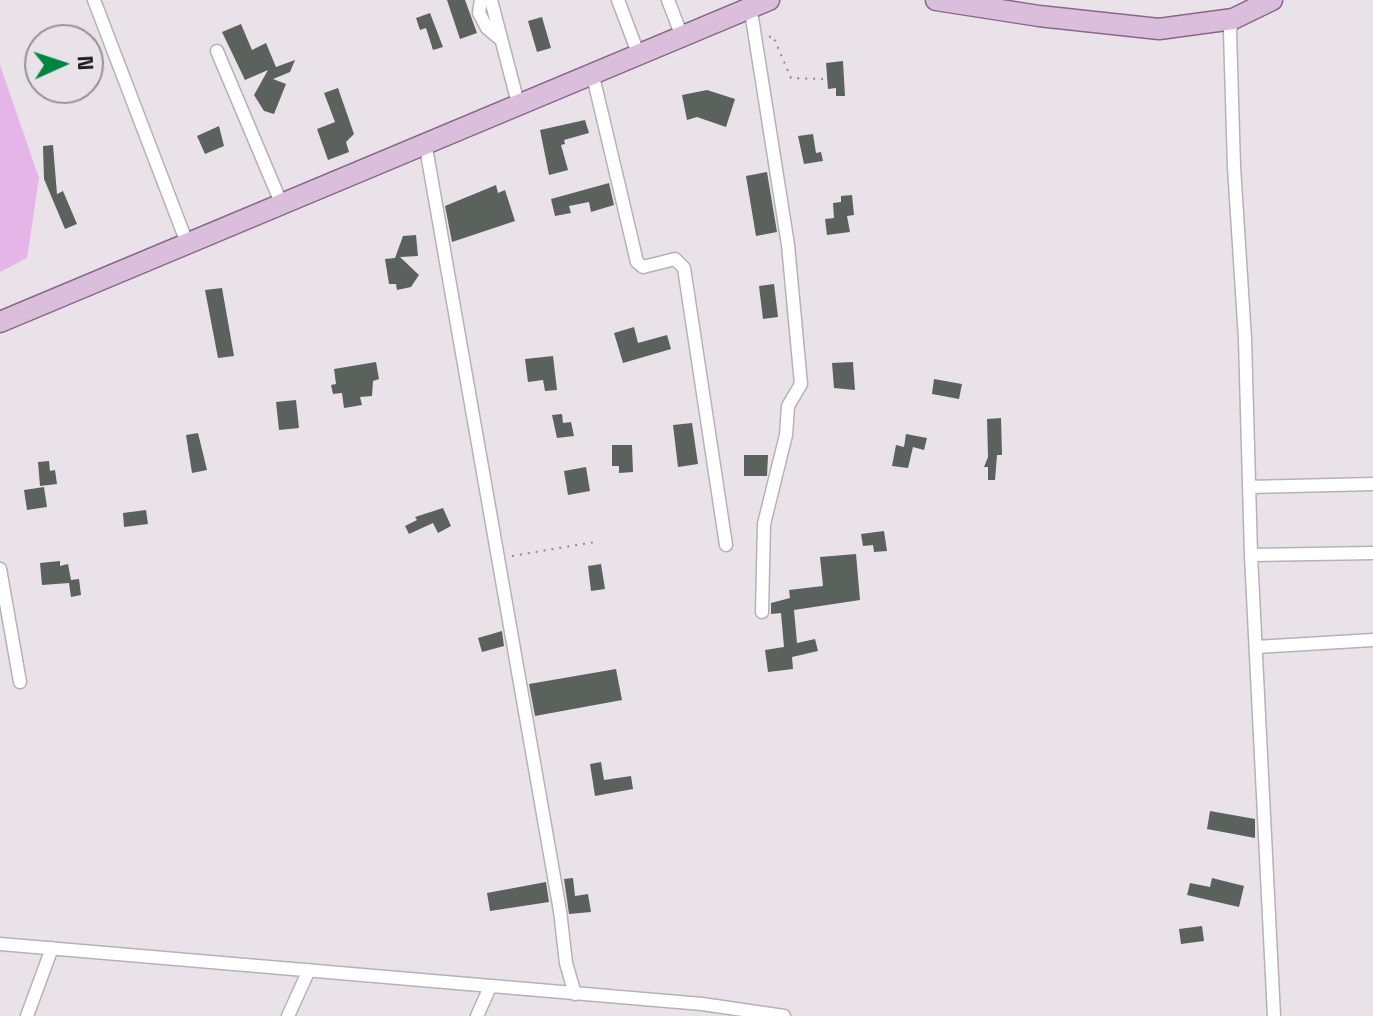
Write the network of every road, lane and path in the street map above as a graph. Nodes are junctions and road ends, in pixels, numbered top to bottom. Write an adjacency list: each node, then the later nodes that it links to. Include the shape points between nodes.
1 (94, 0): 20 (street)
2 (481, 0): 11 (street, via 479,13)
3 (491, 0): 11 (street)
4 (618, 0): 14 (street)
5 (668, 0): 10 (street)
6 (936, 0): 9 (main road, via 1159,29)
7 (1272, 0): 9 (main road)
8 (760, 3): 10 (main road); 12 (street)
9 (1233, 19): 23 (street, via 1232,107)
10 (681, 34): 14 (main road)
11 (500, 39): 17 (street)
12 (756, 39): 16 (path, via 773,36 791,78); 30 (street, via 788,245 801,384 788,406 764,524)
13 (217, 51): 19 (street)
14 (638, 53): 15 (main road)
15 (592, 72): 17 (main road); 25 (street, via 637,262 643,267 675,259 684,268)
16 (823, 79)
17 (518, 103): 18 (main road)
18 (425, 142): 19 (main road); 28 (street)
19 (282, 205): 20 (main road)
20 (187, 243): 21 (main road)
21 (0, 322)
22 (1373, 484): 23 (street)
23 (1249, 487): 27 (street)
24 (595, 542): 28 (path)
25 (726, 545)
26 (1373, 553): 27 (street)
27 (1251, 555): 32 (street)
28 (499, 559): 38 (street)
29 (0, 569): 33 (street)
30 (762, 612)
31 (1373, 640): 32 (street)
32 (1256, 647): 44 (street)
33 (20, 682)
34 (0, 944): 35 (street)
35 (52, 948): 36 (street); 40 (street)
36 (309, 970): 37 (street); 41 (street)
37 (490, 987): 38 (street); 42 (street)
38 (575, 994): 39 (street)
39 (757, 1014): 43 (street)
40 (27, 1016)
41 (288, 1016)
42 (477, 1016)
43 (784, 1016)
44 (1274, 1016)

